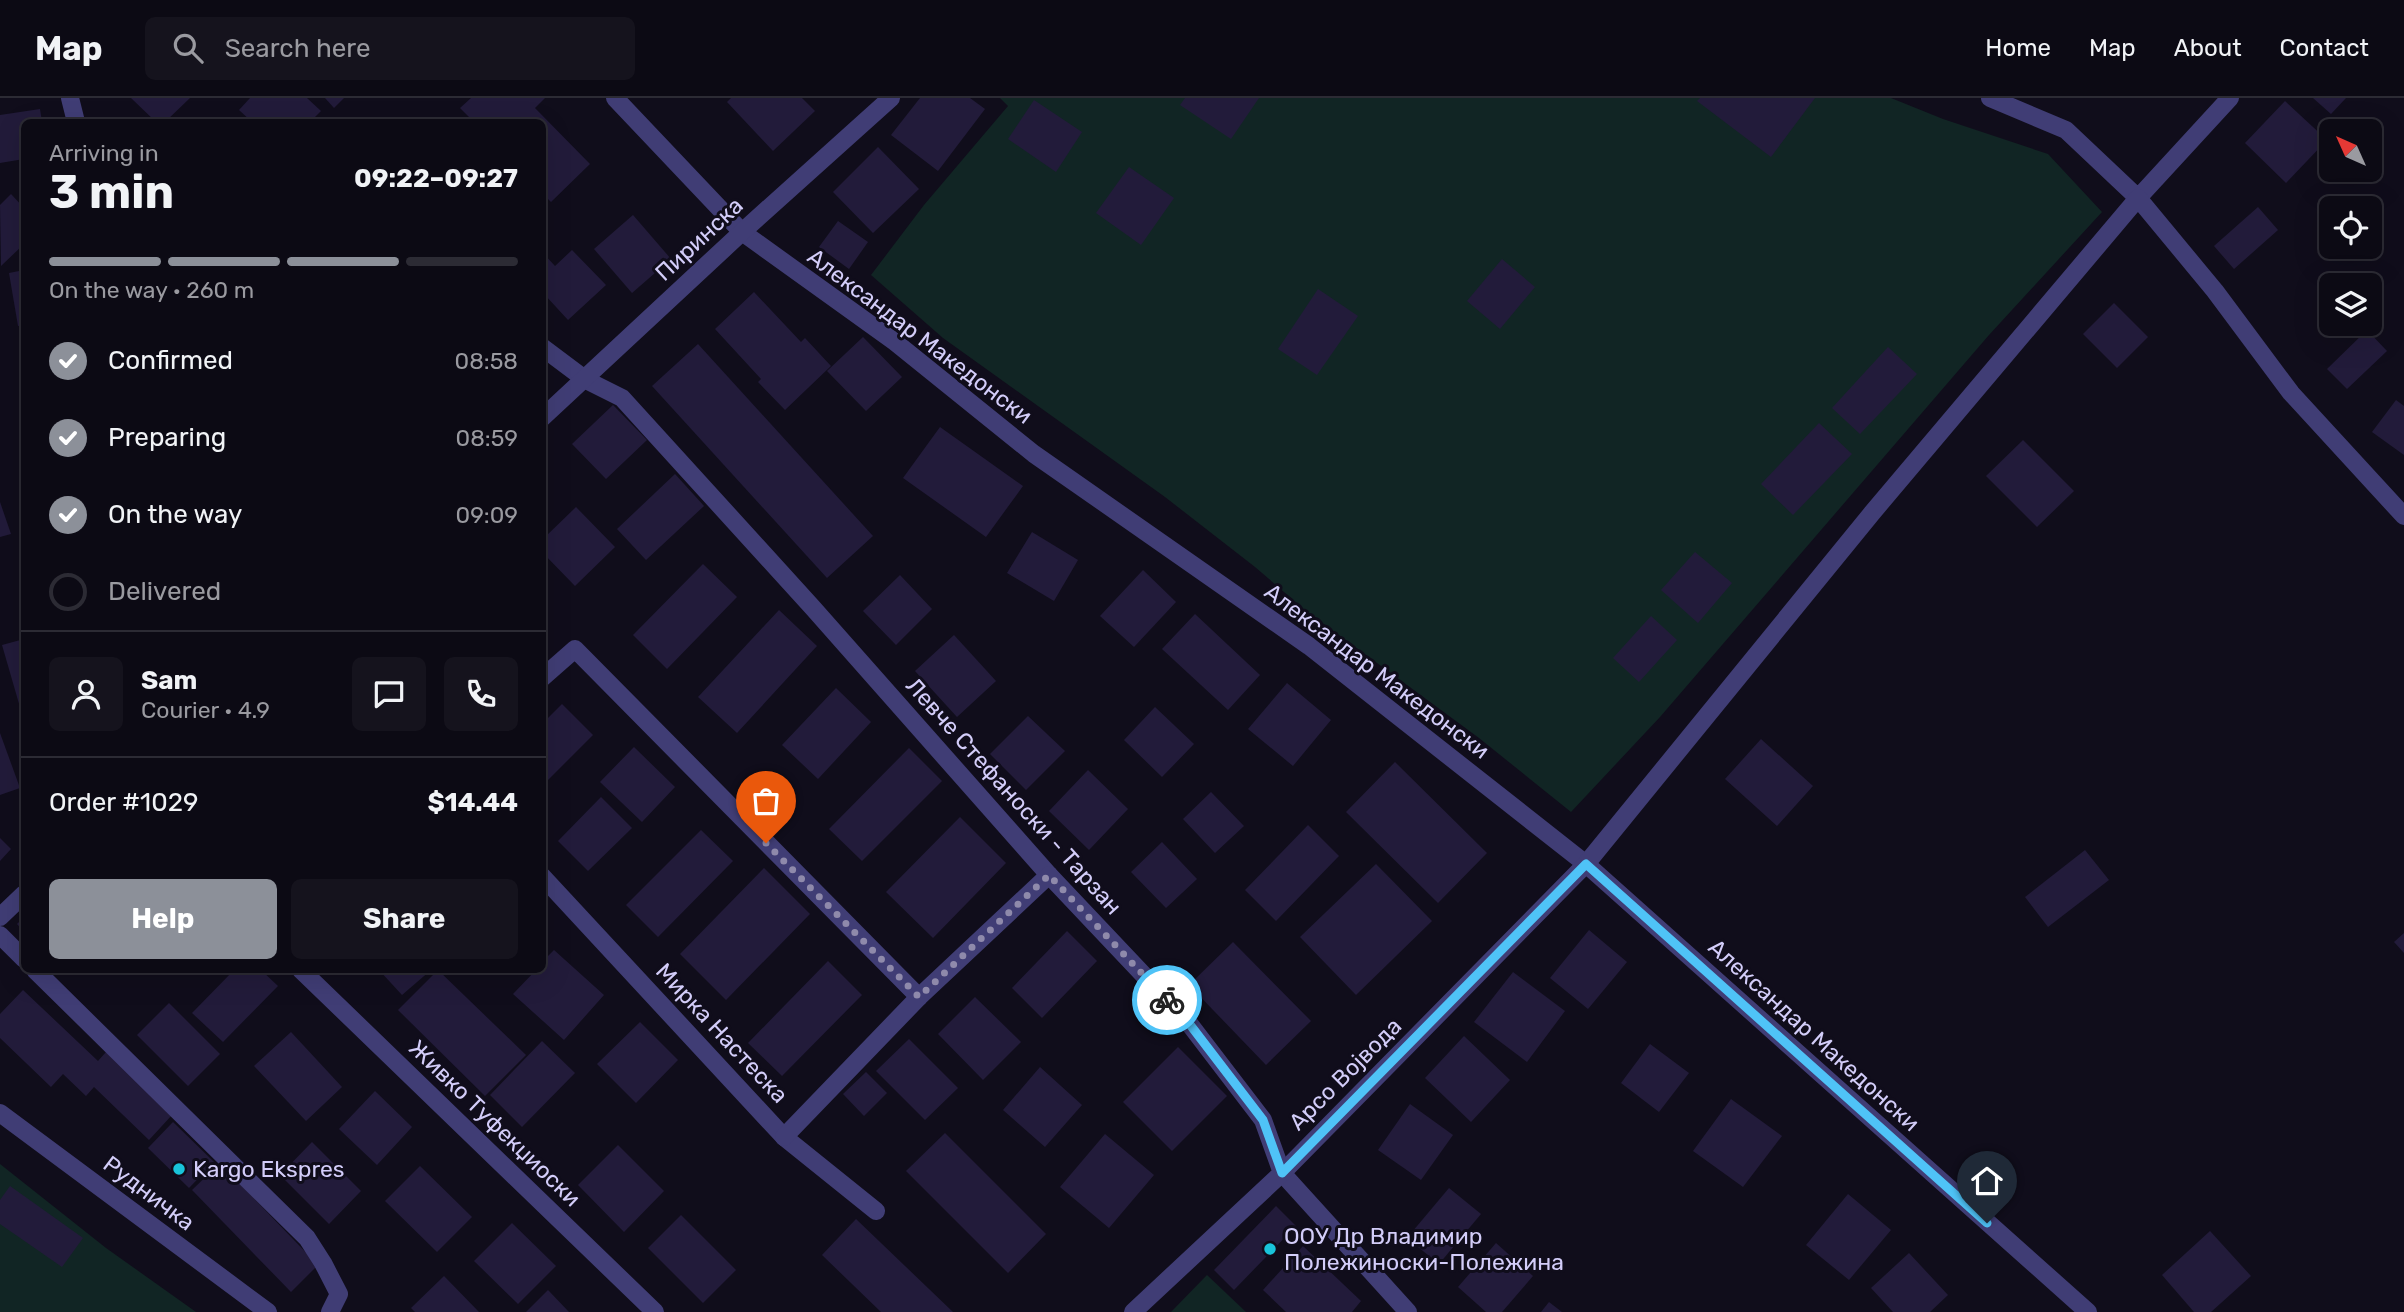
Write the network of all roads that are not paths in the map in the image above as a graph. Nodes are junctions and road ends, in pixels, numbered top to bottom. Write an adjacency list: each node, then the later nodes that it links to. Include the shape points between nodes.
1 (70, 98): 6 (street)
2 (615, 98): 8 (street, Александар Македонски)
3 (891, 98): 8 (street, Пиринска)
4 (1990, 98): 7 (street, via 2066,130)
5 (2230, 98): 7 (street, Арсо Војвода)
6 (75, 119)
7 (2138, 198): 12 (street, via 2291,393); 14 (street, Арсо Војвода, via 1872,513)
8 (742, 232): 10 (street, Пиринска); 14 (street, Александар Македонски, via 895,342 1034,454 1309,646)
9 (546, 350): 10 (street, Левче Стефаноски - Тарзан)
10 (586, 380): 11 (street, Пиринска); 15 (street, Левче Стефаноски - Тарзан, via 622,398)
11 (546, 415)
12 (2404, 516)
13 (546, 674): 23 (street, via 575,649)
14 (1586, 864): 26 (street, Арсо Војвода); 33 (street, Александар Македонски)
15 (1049, 875): 23 (street); 26 (street, Левче Стефаноски - Тарзан, via 1188,1022 1263,1120)
16 (546, 880): 25 (street, Мирка Настеска)
17 (21, 897): 18 (street)
18 (0, 917)
19 (0, 935): 20 (street)
20 (21, 956)
21 (38, 973): 29 (street, via 307,1238 339,1294)
22 (304, 973): 30 (street, Живко Туфекџиоски)
23 (919, 997): 25 (street)
24 (0, 1114): 28 (street, Рудничка)
25 (784, 1137): 27 (street, Мирка Настеска)
26 (1282, 1173): 31 (street, Арсо Војвода); 32 (street, Левче Стефаноски - Тарзан)
27 (876, 1211)
28 (268, 1312)
29 (330, 1312)
30 (655, 1312)
31 (1133, 1312)
32 (1408, 1312)
33 (2088, 1312)

